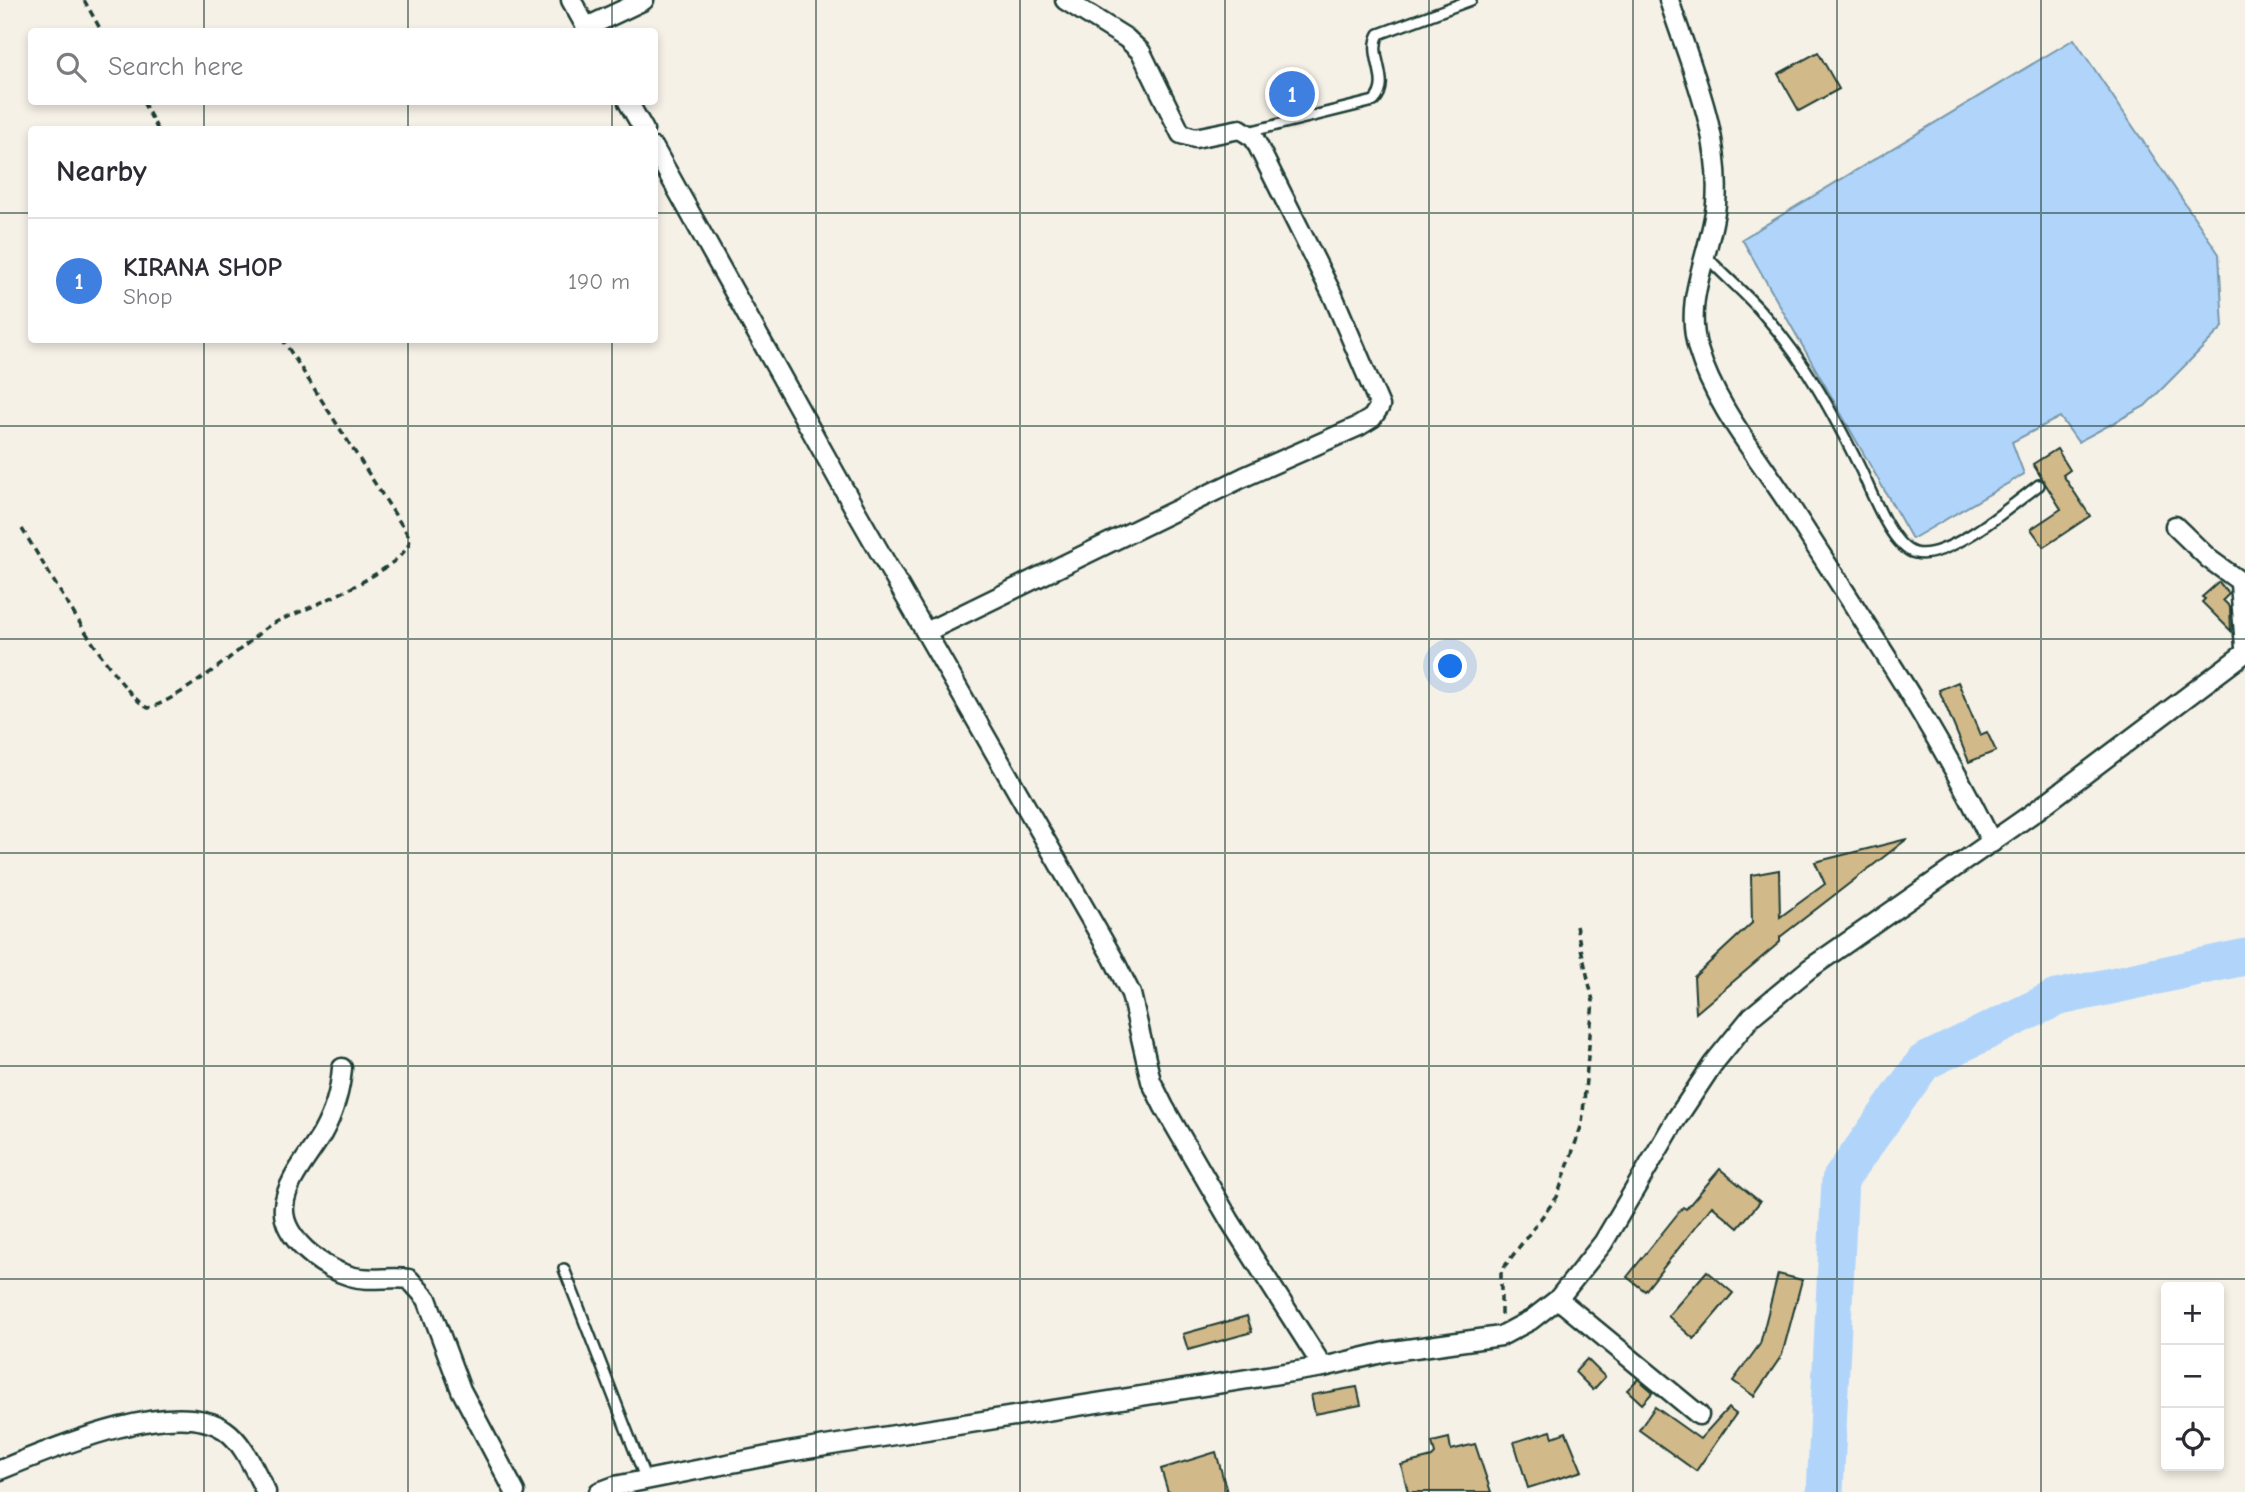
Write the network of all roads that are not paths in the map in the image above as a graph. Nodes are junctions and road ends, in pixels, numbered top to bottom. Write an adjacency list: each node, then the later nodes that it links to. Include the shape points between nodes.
1 (571, 0): 6 (street)
2 (644, 0): 7 (street)
3 (1065, 0): 10 (street, via 1126,37 1141,52 1181,134 1195,138 1229,130)
4 (1471, 0): 10 (lane, via 1379,34 1376,50 1382,89 1374,101)
5 (1669, 0): 12 (street, via 1710,128 1716,163 1716,203)
6 (587, 28)
7 (590, 28)
8 (630, 105): 9 (street)
9 (642, 126)
10 (1247, 132): 16 (street, via 1260,149 1334,298 1378,397 1377,413 1359,426)
11 (658, 155): 16 (street)
12 (1706, 255): 13 (lane, via 1764,314 1806,369 1906,550 1929,553 1962,539); 19 (street, via 1693,297 1693,320 1698,348 1723,405 1913,702)
13 (2039, 485)
14 (2175, 527): 15 (street)
15 (2242, 585): 17 (street)
16 (926, 632): 23 (street, via 1113,958 1131,994 1151,1081 1164,1107)
17 (2245, 647)
18 (2245, 653): 19 (street)
19 (1992, 843): 22 (street, via 1809,969 1752,1016 1675,1121 1604,1242)
20 (342, 1068): 28 (street, via 333,1112 291,1186 285,1219 310,1254 331,1269 365,1279 409,1279 419,1288 461,1390)
21 (564, 1269): 26 (lane)
22 (1558, 1299): 23 (street, via 1501,1336 1385,1352); 24 (street)
23 (1323, 1367): 26 (street, via 788,1452)
24 (1699, 1415)
25 (0, 1470): 27 (street, via 130,1424 181,1420 224,1429 237,1442)
26 (646, 1480): 29 (street)
27 (266, 1492)
28 (515, 1492)
29 (599, 1492)

